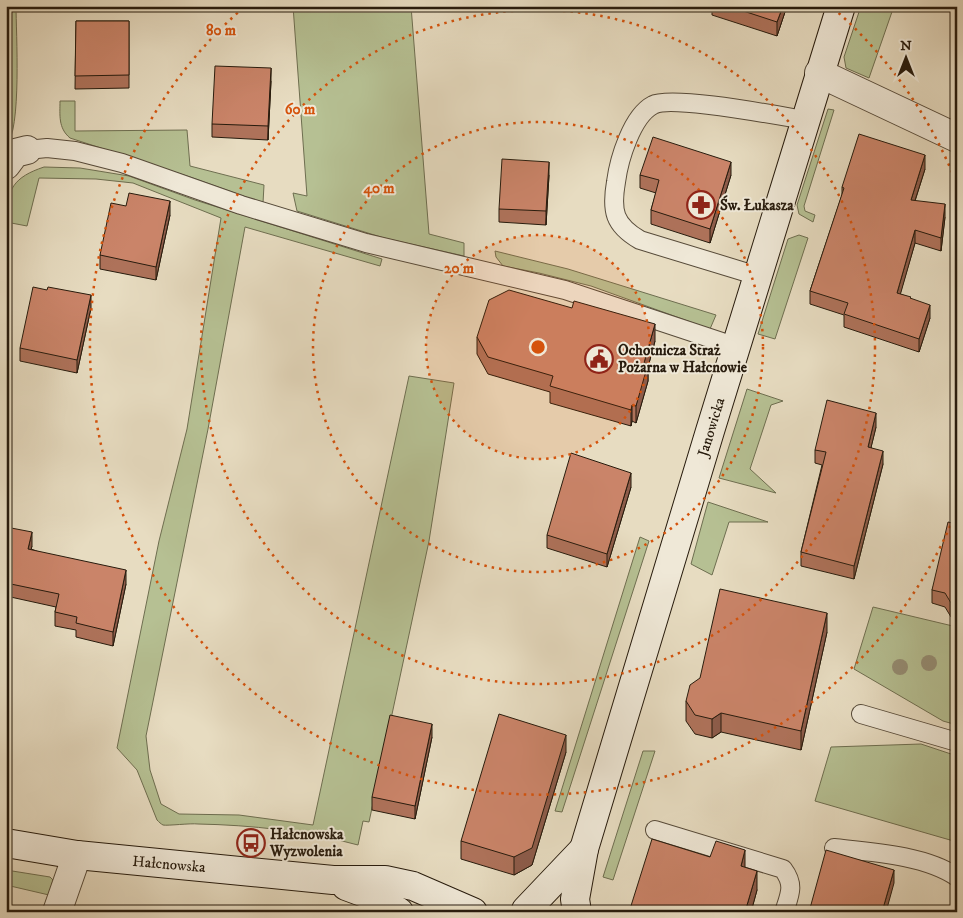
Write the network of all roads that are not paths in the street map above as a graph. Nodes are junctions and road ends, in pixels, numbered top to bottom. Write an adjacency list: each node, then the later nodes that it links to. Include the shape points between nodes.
1 (841, 6): 2 (street, Janowicka)
2 (819, 73): 3 (street, Janowicka); 4 (street)
3 (805, 120): 6 (street, Janowicka); 6 (lane, via 689,103 655,103 645,110 623,150 613,196 618,221 626,231 640,240)
4 (957, 138)
5 (17, 157): 7 (lane, via 48,148 122,163 366,243 565,290)
6 (758, 276): 7 (street, Janowicka)
7 (737, 347): 13 (street, Janowicka)
8 (861, 714): 9 (lane)
9 (957, 742)
10 (655, 830): 22 (lane, via 783,869 790,878 791,890)
11 (6, 843): 14 (street, Hałcnowska)
12 (834, 848): 15 (lane, via 922,862)
13 (584, 849): 17 (street, Janowicka); 21 (street, Janowicka, via 575,899)
14 (77, 855): 16 (street, Hałcnowska); 18 (street)
15 (957, 877)
16 (333, 880): 19 (street, Hałcnowska, via 373,896); 20 (street, Hałcnowska, via 385,880 413,886)
17 (531, 911)
18 (57, 912)
19 (399, 912)
20 (474, 912)
21 (577, 912)
22 (784, 912)

